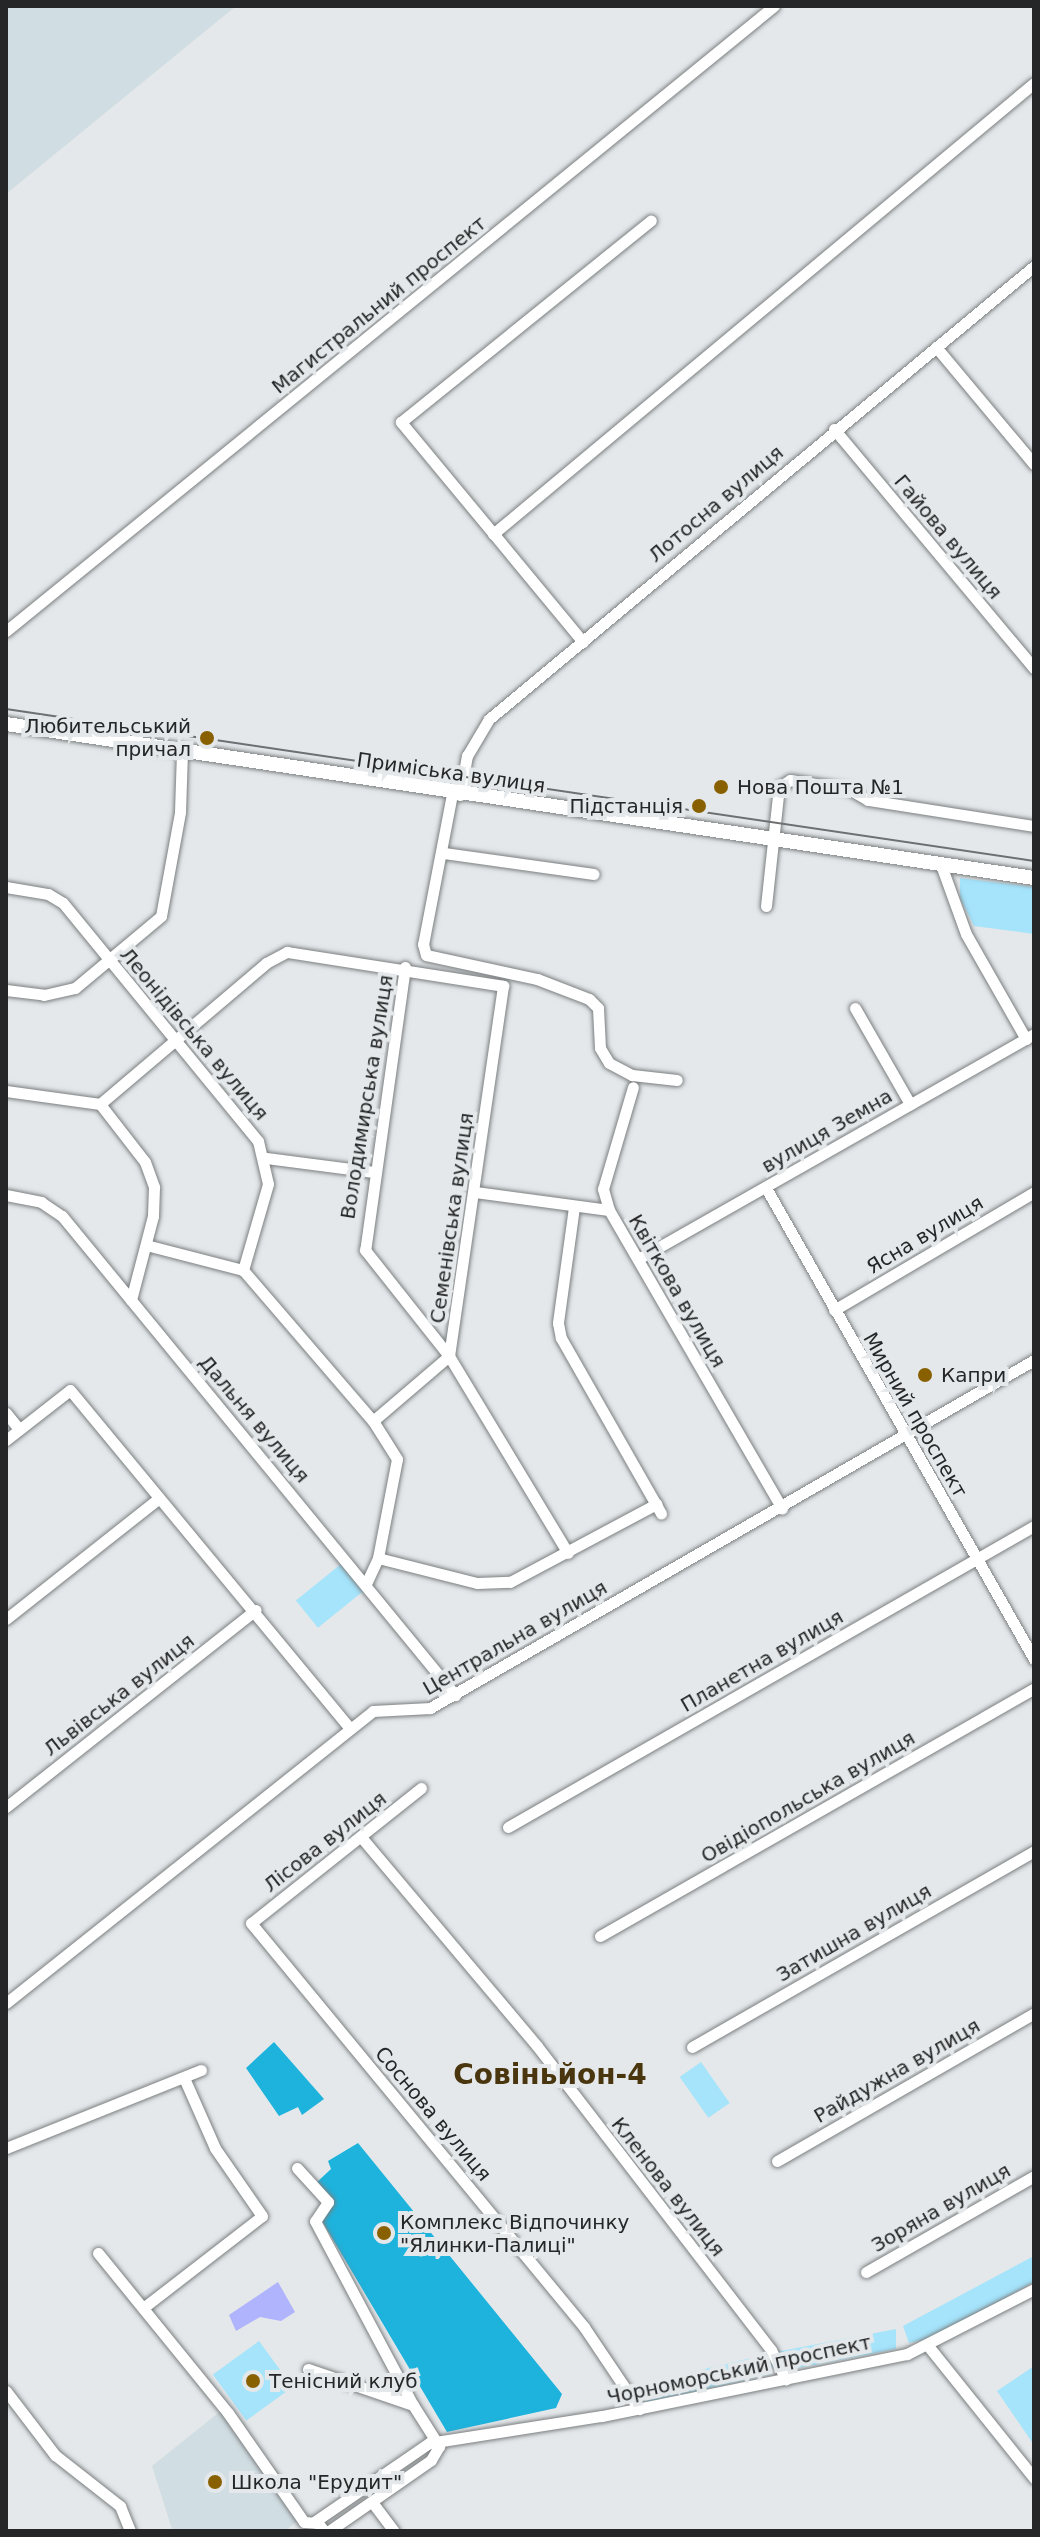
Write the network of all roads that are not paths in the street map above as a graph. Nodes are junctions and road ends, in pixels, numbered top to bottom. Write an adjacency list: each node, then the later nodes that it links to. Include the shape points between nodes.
1 (774, 6): 9 (street, Магистральний проспект)
2 (1034, 83): 8 (street)
3 (651, 220): 8 (street, via 401,422)
4 (1034, 266): 5 (street, Лотосна вулиця)
5 (936, 347): 6 (street, Лотосна вулиця); 7 (street)
6 (834, 429): 10 (street, Лотосна вулиця); 11 (street, Гайова вулиця)
7 (1034, 464)
8 (493, 534): 10 (street)
9 (6, 631)
10 (583, 642): 14 (street, Лотосна вулиця, via 489,719 467,756)
11 (1034, 668)
12 (6, 724): 13 (street, Приміська вулиця)
13 (182, 753): 14 (street, Приміська вулиця); 23 (street, via 180,812 165,908)
14 (456, 795): 16 (street, Приміська вулиця); 17 (street, Лотосна вулиця)
15 (1034, 826): 16 (street, via 868,800 849,789 790,780 779,787)
16 (773, 838): 18 (street, Приміська вулиця); 22 (street)
17 (444, 853): 19 (street); 29 (street, Лотосна вулиця, via 423,944 426,955 537,979 589,999 598,1008 600,1048 609,1063 632,1075)
18 (941, 865): 20 (street, Приміська вулиця); 27 (street, via 966,934)
19 (594, 874)
20 (1034, 878)
21 (6, 887): 23 (street, Леонідівська вулиця, via 56,897)
22 (766, 906)
23 (110, 961): 25 (street, via 65,993); 28 (street, Леонідівська вулиця)
24 (405, 967): 28 (street, via 281,953); 35 (street, Володимирська вулиця); 37 (street, Семенівська вулиця, via 503,986)
25 (6, 990)
26 (855, 1008): 33 (street)
27 (1030, 1037): 33 (street, вулиця Земна)
28 (175, 1039): 32 (street); 34 (street, Леонідівська вулиця, via 250,1127)
29 (677, 1080)
30 (633, 1087): 41 (street, via 603,1189)
31 (6, 1091): 32 (street)
32 (100, 1104): 42 (street, via 152,1175 154,1202)
33 (910, 1104): 36 (street, вулиця Земна)
34 (266, 1158): 35 (street); 44 (street, via 268,1184)
35 (374, 1172): 47 (street, Володимирська вулиця, via 364,1242 368,1258)
36 (766, 1188): 43 (street, вулиця Земна); 46 (street, Мирний проспект)
37 (475, 1192): 40 (street, Квіткова вулиця); 47 (street, Семенівська вулиця)
38 (1034, 1192): 46 (street, Ясна вулиця)
39 (6, 1195): 45 (street, Дальня вулиця, via 51,1207)
40 (574, 1207): 41 (street, Квіткова вулиця); 57 (street, via 558,1323 561,1338 658,1508)
41 (609, 1210): 43 (street, Квіткова вулиця)
42 (146, 1245): 44 (street); 45 (street)
43 (638, 1259): 55 (street, Квіткова вулиця)
44 (243, 1270): 50 (street)
45 (131, 1300): 60 (street, Дальня вулиця)
46 (834, 1310): 52 (street, Мирний проспект)
47 (449, 1356): 50 (street); 57 (street, Володимирська вулиця)
48 (1034, 1360): 52 (street, Центральна вулиця)
49 (6, 1413): 51 (street)
50 (373, 1421): 58 (street, via 393,1450 398,1469)
51 (19, 1429): 53 (street); 54 (street, via 70,1390)
52 (905, 1435): 55 (street, Центральна вулиця); 59 (street, Мирний проспект)
53 (6, 1440)
54 (159, 1498): 61 (street); 62 (street)
55 (782, 1508): 65 (street, Центральна вулиця)
56 (1034, 1526): 59 (street, Планетна вулиця)
57 (568, 1553): 58 (street, via 524,1577 495,1584)
58 (378, 1558): 60 (street)
59 (977, 1559): 63 (street, Мирний проспект); 69 (street, Планетна вулиця)
60 (367, 1582): 65 (street, Дальня вулиця)
61 (255, 1610): 66 (street); 68 (street, Львівська вулиця)
62 (6, 1619)
63 (1034, 1659)
64 (1034, 1688): 73 (street, Овідіопольська вулиця)
65 (455, 1695): 66 (street, Центральна вулиця, via 420,1712 377,1708)
66 (350, 1728): 74 (street, Центральна вулиця)
67 (421, 1788): 70 (street, Лісова вулиця)
68 (6, 1807)
69 (508, 1827)
70 (361, 1837): 72 (street, Лісова вулиця); 89 (street, Кленова вулиця, via 537,2046 771,2350)
71 (1034, 1851): 76 (street, Затишна вулиця)
72 (251, 1923): 92 (street, Соснова вулиця, via 584,2327)
73 (600, 1936)
74 (6, 2003)
75 (1034, 2013): 80 (street, Райдужна вулиця)
76 (692, 2047)
77 (201, 2070): 78 (street)
78 (184, 2078): 79 (street); 86 (street, via 215,2148 262,2216)
79 (6, 2148)
80 (777, 2161)
81 (297, 2168): 91 (street, via 328,2202 315,2221)
82 (1034, 2176): 84 (street, Зоряна вулиця)
83 (98, 2253): 86 (street)
84 (866, 2272)
85 (1034, 2289): 87 (street, Чорноморський проспект)
86 (143, 2308): 96 (street, via 228,2413)
87 (929, 2347): 89 (street, Чорноморський проспект); 94 (street)
88 (308, 2369): 91 (street)
89 (786, 2379): 92 (street, Чорноморський проспект)
90 (6, 2391): 97 (street, via 55,2455 120,2506)
91 (413, 2405): 93 (street)
92 (639, 2409): 93 (street, Чорноморський проспект)
93 (439, 2446): 95 (street, via 436,2456); 96 (street, Чорноморський проспект, via 429,2443)
94 (1034, 2478)
95 (372, 2502): 96 (street); 98 (street)
96 (310, 2528)
97 (130, 2531)
98 (394, 2531)

